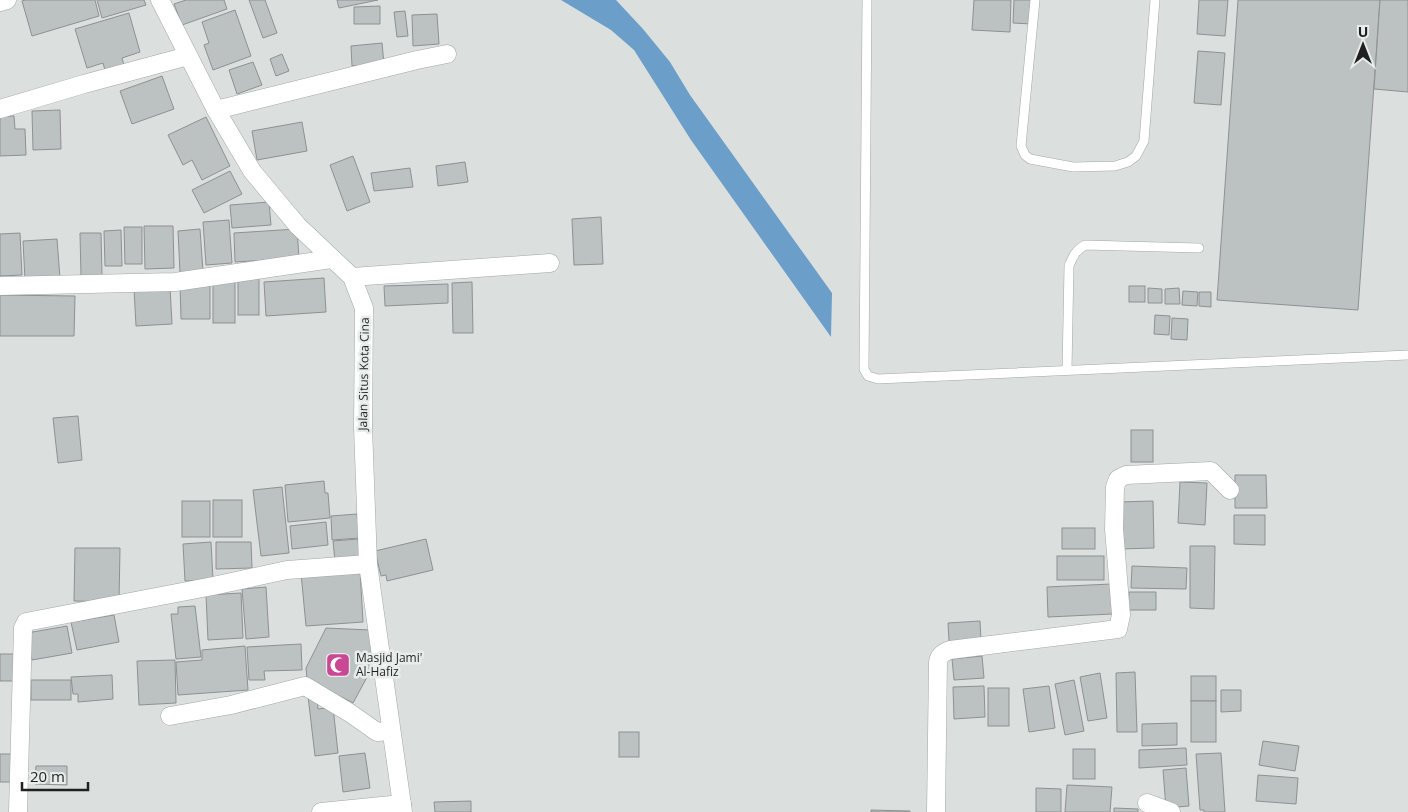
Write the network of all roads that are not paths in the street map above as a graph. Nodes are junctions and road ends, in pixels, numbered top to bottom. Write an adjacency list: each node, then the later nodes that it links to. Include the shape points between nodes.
1 (7, 0): 6 (street)
2 (160, 0): 8 (street, Jalan Situs Kota Cina)
3 (867, 0): 17 (lane, via 866,373 878,378)
4 (1035, 0): 5 (lane, via 1022,151 1030,159 1073,167 1115,166 1128,162 1140,151 1144,141)
5 (1155, 0)
6 (0, 2)
7 (447, 54): 10 (street)
8 (188, 56): 9 (street); 10 (street, Jalan Situs Kota Cina)
9 (0, 109)
10 (216, 110): 12 (street, Jalan Situs Kota Cina, via 252,171 298,226)
11 (1199, 248): 17 (lane, via 1085,245 1078,249 1068,272)
12 (331, 259): 14 (street, Jalan Situs Kota Cina); 15 (street, via 175,282)
13 (550, 263): 14 (street)
14 (352, 277): 19 (street, Jalan Situs Kota Cina, via 364,308 363,427)
15 (0, 286)
16 (1408, 355): 17 (lane)
17 (1068, 370)
18 (1230, 490): 26 (street, via 1211,471 1126,475 1118,479 1114,529 1121,615 1118,629 943,652 938,662)
19 (368, 564): 21 (street, Jalan Situs Kota Cina); 24 (street, via 287,570 26,622 23,628)
20 (170, 716): 21 (street, via 305,686 377,732)
21 (391, 731): 23 (street, Jalan Situs Kota Cina)
22 (1147, 803): 27 (street)
23 (402, 808): 25 (street)
24 (18, 812)
25 (321, 812)
26 (936, 812)
27 (1171, 812)

